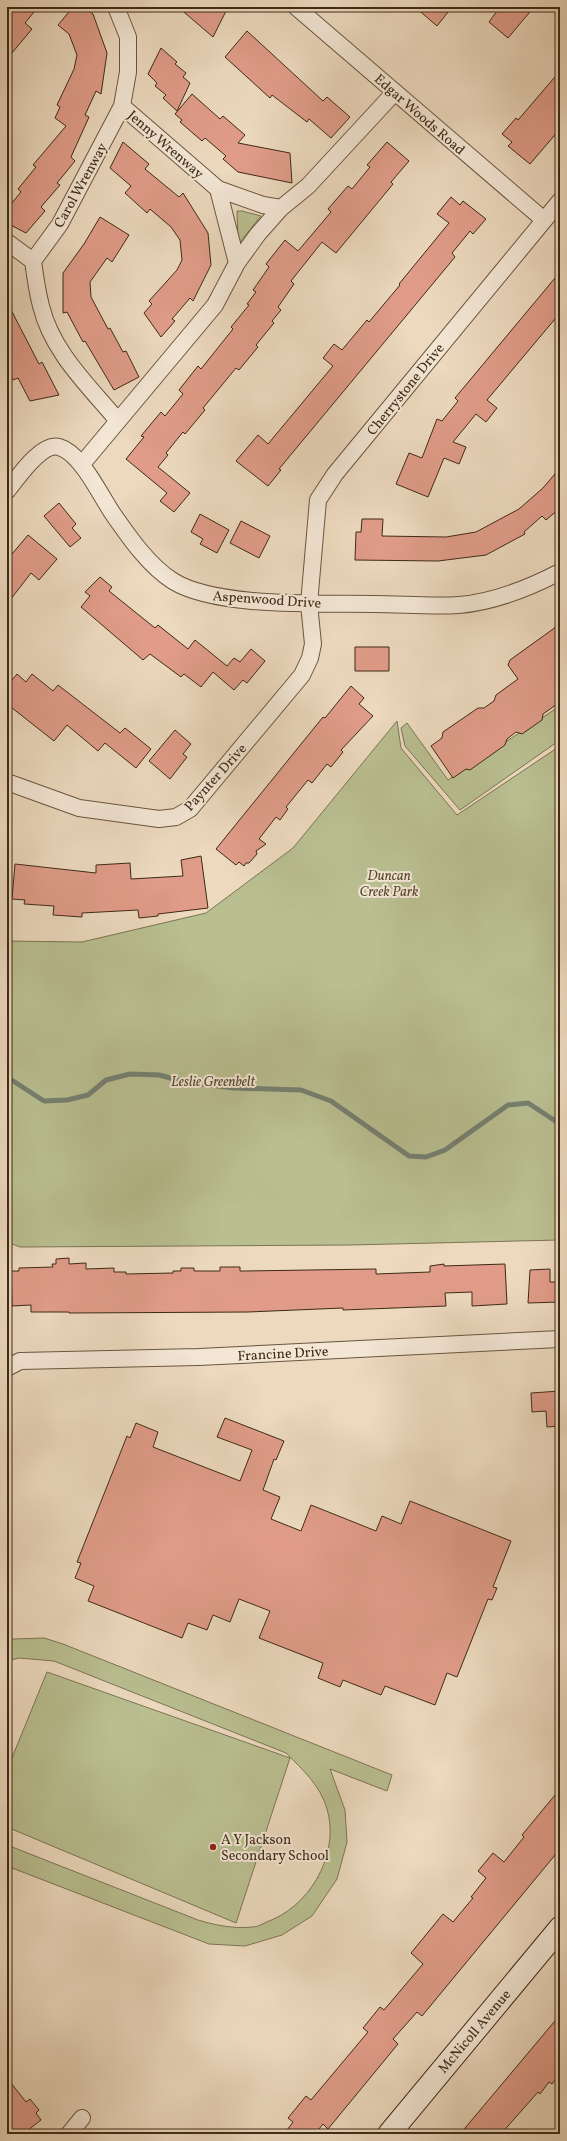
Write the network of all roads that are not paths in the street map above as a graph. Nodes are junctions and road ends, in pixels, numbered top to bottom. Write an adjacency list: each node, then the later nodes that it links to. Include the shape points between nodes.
1 (116, 7): 4 (street, Jenny Wrenway, via 128,37 128,72)
2 (296, 7): 3 (street, Edgar Woods Road)
3 (394, 93): 7 (street, via 308,186); 8 (street, Edgar Woods Road)
4 (122, 106): 5 (street, Jenny Wrenway); 10 (street, Carol Wrenway, via 60,224)
5 (218, 189): 7 (street, Jenny Wrenway, via 263,205); 11 (street)
6 (560, 201): 8 (street, Cherrystone Drive)
7 (281, 208): 11 (street)
8 (544, 220): 16 (street, Cherrystone Drive, via 336,474 318,500)
9 (7, 242): 10 (street)
10 (33, 261): 12 (street, via 41,307 50,332 65,358)
11 (237, 263): 12 (street, via 215,305)
12 (118, 421): 13 (street)
13 (82, 464): 14 (street, Aspenwood Drive, via 62,448 50,446 33,460); 16 (street, Aspenwood Drive, via 133,542 173,581 202,594)
14 (7, 491)
15 (560, 572): 16 (street, Aspenwood Drive, via 536,585 500,597 459,605)
16 (309, 604): 17 (street, Paynter Drive, via 313,644 302,675 190,809 176,817 159,819 79,808)
17 (7, 782)
18 (560, 1339): 19 (street, Francine Drive, via 199,1357 20,1361)
19 (7, 1368)
20 (560, 1928): 23 (street, McNicoll Avenue)
21 (82, 2118): 22 (street)
22 (68, 2134)
23 (389, 2134)

